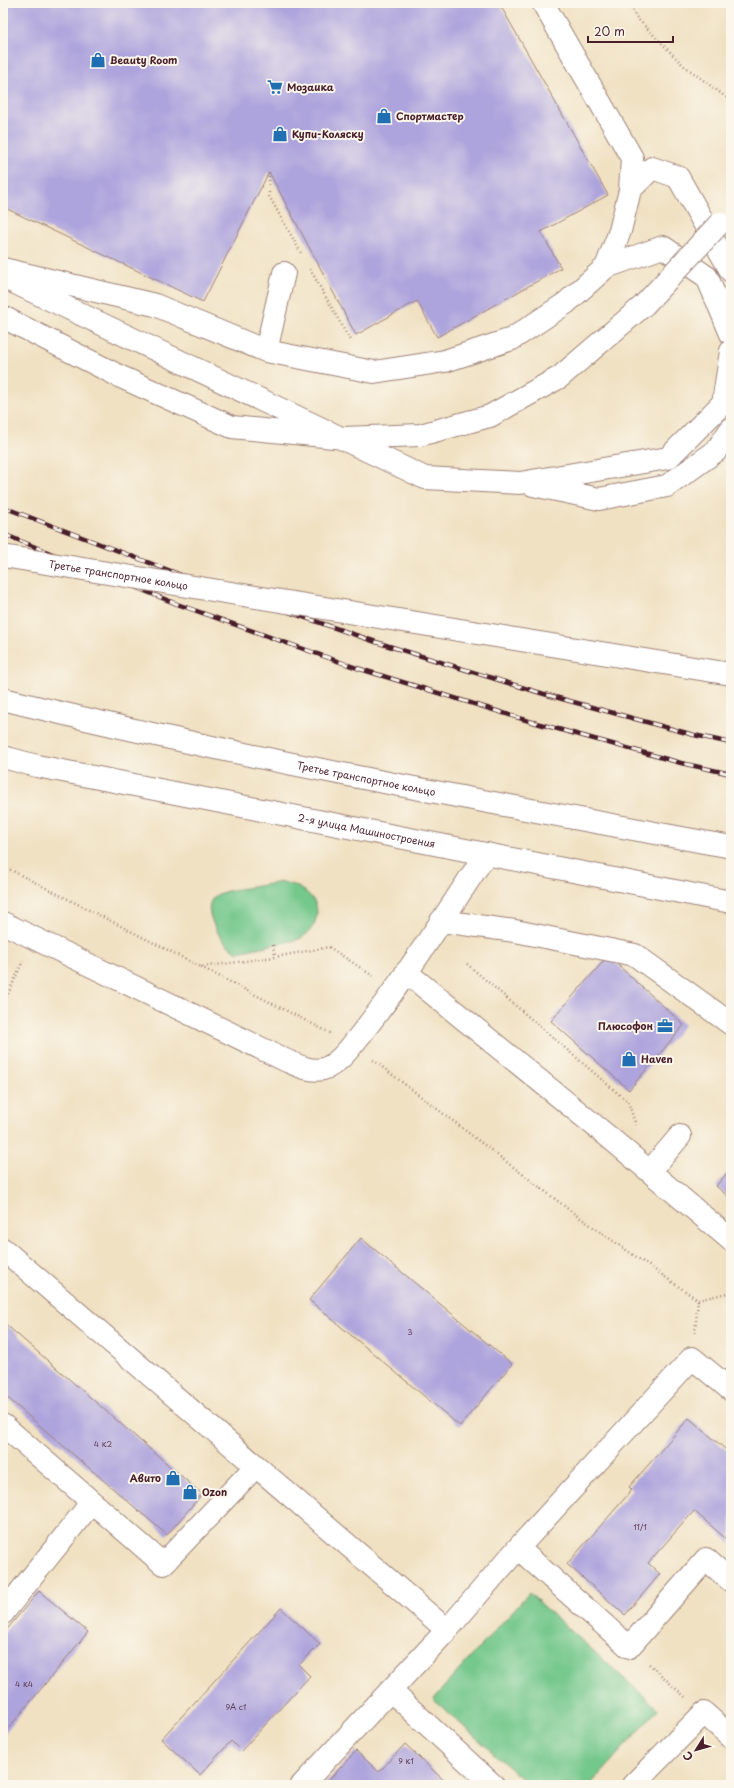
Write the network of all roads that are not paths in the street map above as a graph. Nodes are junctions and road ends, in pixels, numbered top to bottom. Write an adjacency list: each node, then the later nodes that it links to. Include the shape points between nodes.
1 (543, 3): 2 (main road, via 632,158)
2 (630, 190): 4 (main road, via 620,232); 6 (main road, via 652,168 678,177)
3 (726, 219): 14 (main road, bridge, via 644,305 560,378 490,416 420,435)
4 (606, 267): 10 (main road, via 663,247 707,277); 11 (main road, via 566,304 512,339 445,361 374,372)
5 (3, 269): 11 (main road, via 156,304)
6 (731, 271)
7 (284, 272): 11 (main road)
8 (3, 277): 14 (main road)
9 (3, 317): 14 (main road, via 121,376 232,427)
10 (731, 334)
11 (266, 351)
12 (731, 351): 15 (main road, via 723,403 668,458)
13 (731, 428): 15 (main road, via 716,451 667,486 599,499)
14 (344, 438): 15 (main road, via 425,478)
15 (520, 483)
16 (3, 556): 17 (main road, Третье транспортное кольцо, bridge)
17 (731, 674)
18 (3, 699): 20 (main road, Третье транспортное кольцо, via 211,748 372,781)
19 (3, 757): 21 (main road, 2-я улица Машиностроения, via 37,766)
20 (731, 848)
21 (486, 854): 22 (main road, 2-я улица Машиностроения); 23 (main road)
22 (731, 902)
23 (441, 922): 25 (main road); 26 (main road, via 515,931 635,955)
24 (3, 923): 25 (main road, via 307,1069 324,1069 338,1061 353,1045)
25 (406, 972): 28 (main road)
26 (731, 1024)
27 (680, 1136): 28 (main road)
28 (650, 1171): 29 (main road)
29 (731, 1240)
30 (3, 1248): 33 (main road)
31 (731, 1390): 35 (main road, via 692,1358)
32 (3, 1425): 34 (main road)
33 (256, 1466): 34 (main road, via 163,1564); 38 (main road)
34 (92, 1502): 37 (main road)
35 (518, 1548): 36 (main road, via 629,1646 706,1559); 38 (main road)
36 (731, 1581)
37 (3, 1613)
38 (447, 1630): 39 (main road)
39 (391, 1691): 41 (main road); 42 (main road)
40 (731, 1737): 43 (main road, via 704,1713)
41 (302, 1785)
42 (493, 1785)
43 (633, 1785)

